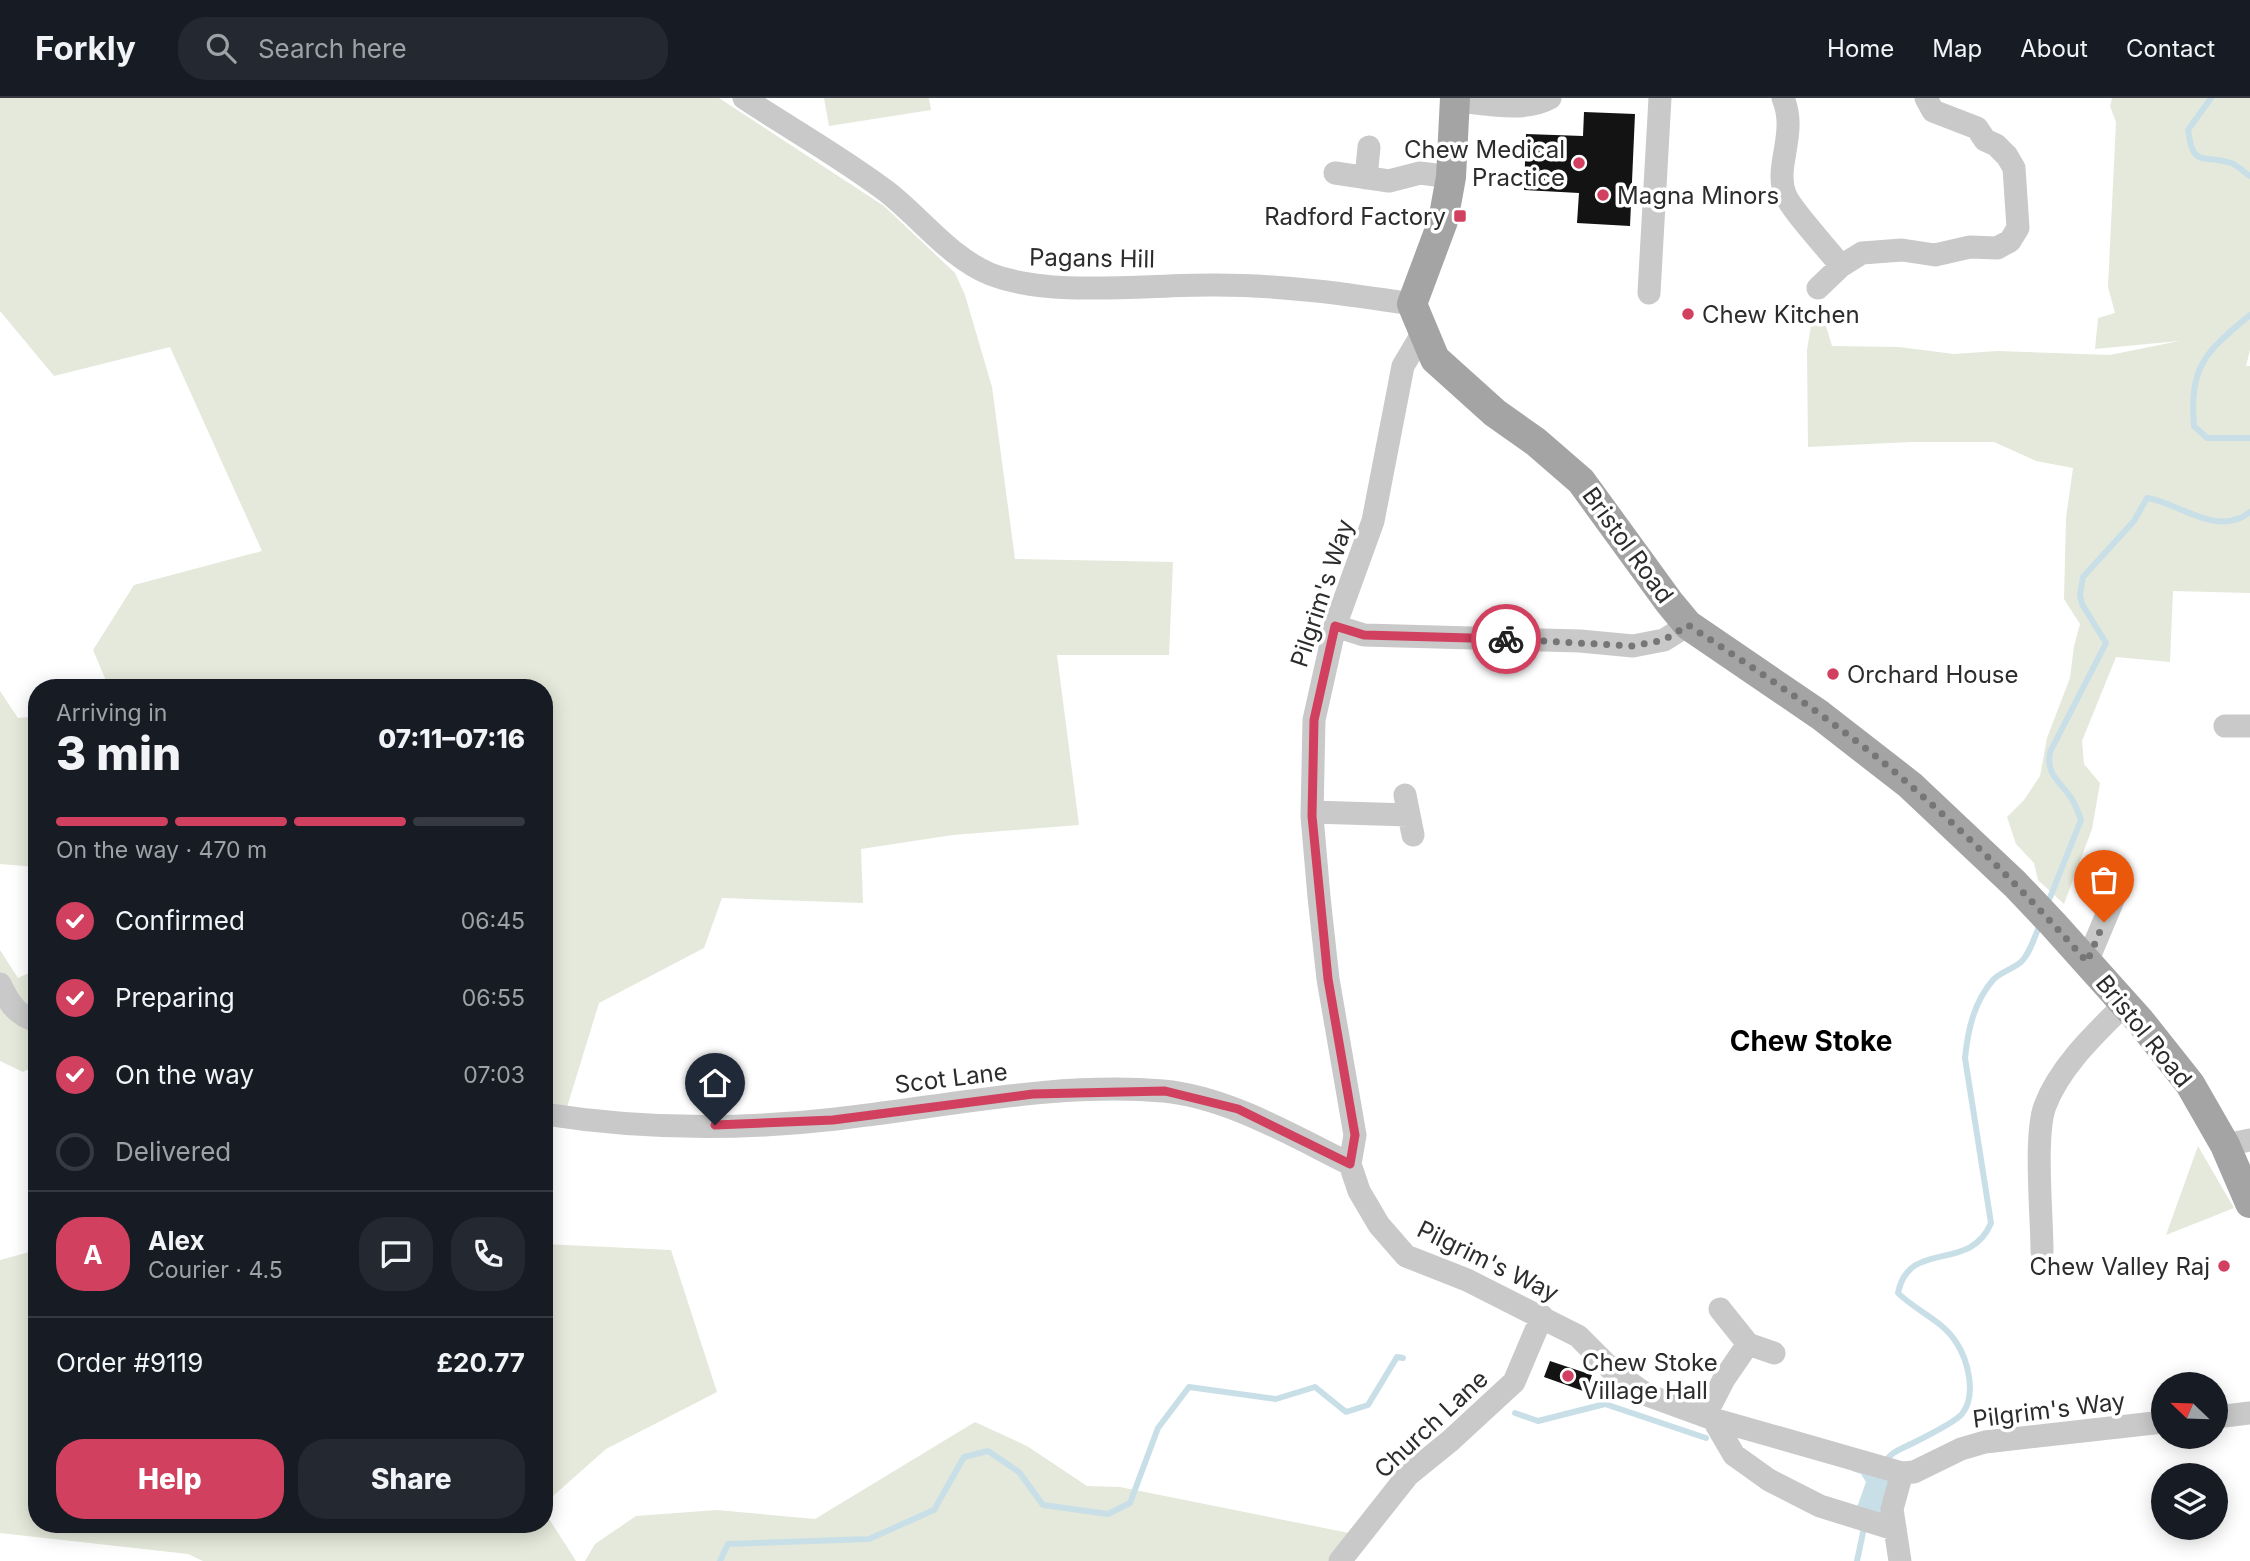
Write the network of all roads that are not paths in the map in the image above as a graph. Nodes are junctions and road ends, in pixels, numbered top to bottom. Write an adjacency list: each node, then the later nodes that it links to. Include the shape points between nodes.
1 (744, 98): 14 (street, Pagans Hill, via 886,191 965,260 1014,282 1049,287 1218,285 1324,290)
2 (1550, 98): 6 (street, via 1511,106)
3 (1660, 98): 13 (street)
4 (1783, 98): 11 (street, via 1790,114 1785,194)
5 (1926, 98): 11 (street, via 1933,111 1977,128 2007,156 2014,168 2018,228 2010,241 1997,248 1970,247 1935,255 1902,250 1862,253)
6 (1455, 99): 9 (main road)
7 (1369, 147): 10 (street)
8 (1335, 173): 10 (street)
9 (1451, 177): 10 (street, via 1420,173 1389,181); 14 (main road, via 1443,221)
10 (1366, 178)
11 (1841, 266): 12 (street)
12 (1818, 288)
13 (1648, 293)
14 (1412, 304): 15 (main road, Bristol Road)
15 (1422, 334): 16 (main road, Bristol Road, via 1435,359 1451,374 1581,481); 17 (street, Pilgrim's Way, via 1403,366 1373,521)
16 (1688, 625): 17 (street, via 1664,640 1633,646 1364,635); 23 (main road, Bristol Road, via 1820,715 1910,785 2044,914)
17 (1335, 626): 20 (street, Pilgrim's Way, via 1314,720)
18 (2225, 726): 19 (street)
19 (2250, 726)
20 (1312, 813): 21 (street); 29 (street, Pilgrim's Way, via 1328,979 1355,1135)
21 (1409, 815)
22 (2121, 881): 23 (street)
23 (2087, 962): 25 (main road, Bristol Road)
24 (0, 984): 26 (street, via 10,1005)
25 (2125, 1004): 28 (main road, Bristol Road); 31 (street, via 2092,1037 2046,1103 2040,1130 2050,1167)
26 (28, 1019)
27 (553, 1115): 29 (street, Scot Lane, via 696,1126 833,1120 1033,1094 1165,1091 1238,1109)
28 (2237, 1143): 30 (main road, Bristol Road)
29 (1350, 1164): 33 (street, Pilgrim's Way, via 1379,1225 1406,1256)
30 (2250, 1203)
31 (2042, 1251)
32 (1720, 1310): 34 (street)
33 (1542, 1316): 38 (street, Pilgrim's Way, via 1577,1336 1647,1395); 42 (street, Church Lane, via 1514,1382 1408,1475)
34 (1748, 1345): 35 (street); 38 (street, via 1724,1379)
35 (1774, 1353)
36 (2250, 1413): 37 (street)
37 (2228, 1416)
38 (1709, 1418): 40 (street, Pilgrim's Way); 41 (street, via 1728,1446 1769,1480 1820,1506)
39 (2151, 1423): 40 (street, Pilgrim's Way, via 1986,1441 1914,1472)
40 (1899, 1472): 41 (street, via 1892,1509)
41 (1874, 1524): 43 (street)
42 (1340, 1561)
43 (1900, 1561)

